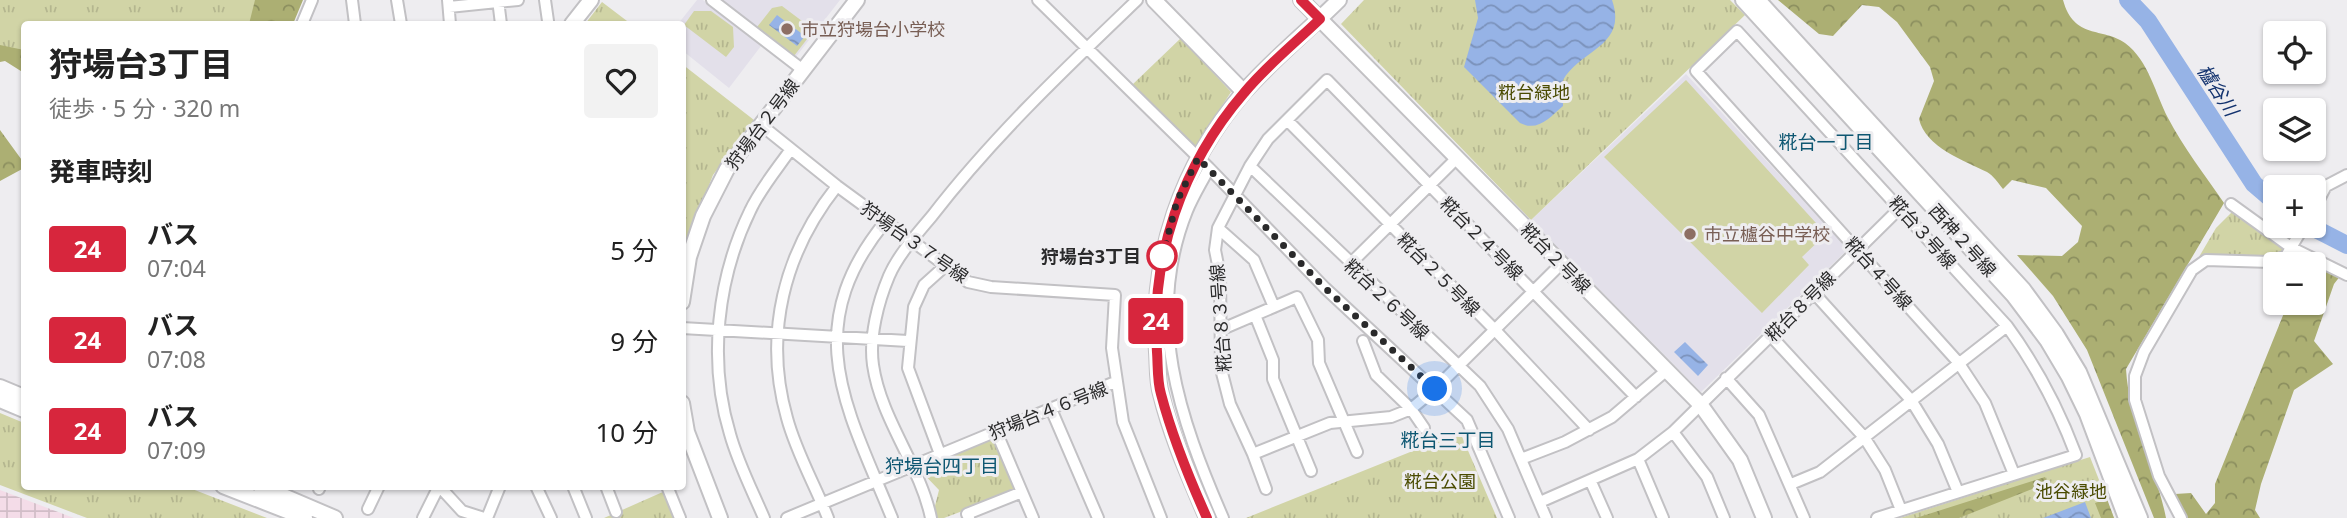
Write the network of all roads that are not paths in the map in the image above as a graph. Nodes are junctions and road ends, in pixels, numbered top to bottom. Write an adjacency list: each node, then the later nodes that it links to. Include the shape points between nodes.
1 (312, 0): 19 (street)
2 (352, 0): 20 (street)
3 (397, 0): 21 (street)
4 (518, 0): 16 (street)
5 (545, 0): 23 (street)
6 (591, 0): 24 (street)
7 (712, 0): 27 (street)
8 (857, 0): 27 (street, 狩場台２号線)
9 (1038, 0): 26 (street)
10 (1137, 0): 26 (street)
11 (1154, 0): 29 (street)
12 (1301, 0): 18 (street, 糀台２号線)
13 (1339, 0): 18 (street)
14 (1743, 0): 149 (street, 西神２号線, via 2014,296 2047,340 2087,414)
15 (1758, 0): 150 (street, 西神２号線, via 2023,289 2056,334 2097,409)
16 (498, 1): 17 (street); 22 (street)
17 (448, 4)
18 (1320, 19): 29 (street); 33 (street, 糀台２号線)
19 (303, 21)
20 (355, 21)
21 (400, 21)
22 (501, 21)
23 (548, 21)
24 (574, 21)
25 (1737, 32): 42 (street, 糀台３号線); 49 (street, 糀台４号線, via 1696,71)
26 (1087, 48): 34 (street); 47 (street, via 977,158)
27 (803, 70): 31 (street, 狩場台２号線)
28 (1327, 80): 30 (street, 糀台８３号線); 37 (street, 糀台２４号線)
29 (1244, 92): 34 (street)
30 (1287, 120): 35 (street, 糀台８３号線); 44 (street, 糀台２５号線)
31 (761, 125): 32 (street, 狩場台３７号線); 50 (street, 狩場台２号線, via 727,169)
32 (791, 149): 38 (street, 狩場台３７号線); 61 (street, via 750,210 735,245 723,287)
33 (1457, 158): 37 (street); 52 (street, 糀台２号線)
34 (1204, 163): 40 (street); 139 (street, via 1177,201 1161,262 1155,330 1160,392); 140 (street, via 1187,211 1168,294 1170,344 1188,435)
35 (1250, 166): 40 (street, 糀台８３号線); 51 (street, 糀台２６号線)
36 (2347, 175): 39 (street)
37 (1429, 185): 44 (street); 55 (street, 糀台２４号線)
38 (837, 186): 43 (street, 狩場台３７号線); 64 (street, via 799,242 784,285)
39 (2326, 186)
40 (1234, 194): 45 (street, 糀台８３号線); 76 (street, via 1325,288)
41 (2231, 204): 48 (street)
42 (1900, 208): 49 (street, 糀台８号線); 59 (street, 糀台３号線)
43 (885, 222): 47 (street, 狩場台３７号線); 66 (street, via 863,250 845,291)
44 (1390, 224): 51 (street); 63 (street, 糀台２５号線)
45 (1218, 228): 57 (street, via 1254,260); 62 (street, 糀台８３号線)
46 (2297, 238): 48 (street)
47 (911, 242): 53 (street, 狩場台３７号線); 67 (street, via 889,274)
48 (2292, 248): 54 (street); 151 (street, via 2271,262 2206,260 2192,270 2144,352 2135,376 2135,400 2160,475)
49 (1858, 249): 56 (street, 糀台８号線); 70 (street, 糀台４号線)
50 (686, 256)
51 (1350, 264): 71 (street, 糀台２６号線)
52 (1561, 264): 55 (street); 72 (street, 糀台２号線)
53 (944, 267): 68 (street, via 924,285 914,307); 74 (street, 狩場台３７号線, via 968,282 990,287 1115,295)
54 (2347, 275)
55 (1534, 291): 63 (street); 78 (street, 糀台２４号線)
56 (1814, 293): 65 (street, 糀台８号線); 80 (street)
57 (1274, 307): 58 (street); 85 (street, via 1297,298 1318,340 1319,363)
58 (1255, 315): 62 (street); 91 (street, via 1273,360 1273,379)
59 (2007, 326): 70 (street); 100 (street, 糀台３号線, via 2042,377 2076,455)
60 (686, 328): 61 (street)
61 (719, 330): 64 (street); 130 (street, via 718,363 730,435)
62 (1220, 330): 95 (street, 糀台８３号線, via 1221,369 1230,404)
63 (1495, 330): 71 (street); 88 (street, 糀台２５号線)
64 (778, 333): 66 (street); 118 (street, via 780,387 787,420)
65 (1770, 335): 73 (street, 糀台８号線); 92 (street)
66 (838, 337): 67 (street); 101 (street, via 841,388)
67 (873, 338): 68 (street); 98 (street, via 877,386)
68 (908, 341): 94 (street, via 908,368)
69 (1363, 341): 84 (street, via 1377,375)
70 (1958, 362): 80 (street); 100 (street, 糀台４号線, via 1985,403)
71 (1459, 366): 76 (street); 97 (street, 糀台２６号線, via 1497,411)
72 (1667, 370): 78 (street); 81 (street, 糀台２号線)
73 (1727, 378): 81 (street, 糀台８号線); 103 (street, via 1759,415)
74 (1115, 382): 83 (street, 狩場台４６号線); 138 (street, 狩場台３７号線, via 1123,422)
75 (0, 387): 77 (street)
76 (1435, 389): 84 (street); 141 (street, via 1467,420)
77 (21, 396)
78 (1636, 397): 88 (street)
79 (0, 400): 82 (street)
80 (1911, 400): 92 (street); 115 (street, via 1938,444)
81 (1700, 404): 90 (street, 糀台８号線); 146 (street, 糀台２号線, via 1740,460)
82 (21, 409)
83 (1051, 409): 89 (street, 狩場台４６号線); 137 (street)
84 (1411, 409): 85 (street, via 1391,417); 87 (street)
85 (1344, 422): 91 (street); 93 (street)
86 (686, 426): 129 (street)
87 (1424, 428)
88 (1589, 430): 97 (street)
89 (996, 431): 94 (street, 狩場台４６号線); 114 (street)
90 (1673, 432): 96 (street, 糀台８号線); 145 (street, via 1707,477)
91 (1297, 436): 95 (street); 99 (street)
92 (1864, 437): 103 (street, via 1820,472); 120 (street, via 1885,470)
93 (1357, 452)
94 (940, 454): 98 (street, 狩場台４６号線)
95 (1253, 454): 104 (street, 糀台８３号線)
96 (1638, 458): 102 (street, 糀台８号線); 144 (street)
97 (1521, 459): 117 (street, 糀台２６号線)
98 (910, 467): 101 (street, 狩場台４６号線); 134 (street, via 926,495)
99 (1311, 471)
100 (2014, 474): 115 (street)
101 (876, 480): 118 (street, 狩場台４６号線); 133 (street)
102 (1591, 482): 117 (street, 糀台８号線); 143 (street)
103 (1791, 484): 147 (street)
104 (1266, 489)
105 (248, 490): 116 (street)
106 (377, 490): 119 (street)
107 (437, 490): 124 (street)
108 (442, 490): 125 (street, via 462,511)
109 (498, 490): 125 (street)
110 (538, 490): 126 (street)
111 (575, 490): 127 (street)
112 (607, 490): 121 (street)
113 (669, 490): 128 (street)
114 (1022, 492): 135 (street, via 967,514); 136 (street)
115 (1958, 492): 120 (street)
116 (274, 494): 122 (street); 123 (street)
117 (1540, 502): 142 (street, 糀台２６号線)
118 (822, 503): 131 (street, 狩場台４６号線); 132 (street)
119 (368, 509)
120 (1901, 510): 148 (street)
121 (615, 512)
122 (305, 518)
123 (335, 518)
124 (423, 518)
125 (485, 518)
126 (551, 518)
127 (586, 518)
128 (680, 518)
129 (720, 518)
130 (764, 518)
131 (787, 518)
132 (828, 518)
133 (892, 518)
134 (931, 518)
135 (969, 518)
136 (1032, 518)
137 (1098, 518)
138 (1161, 518)
139 (1207, 518)
140 (1223, 518)
141 (1509, 518)
142 (1546, 518)
143 (1606, 518)
144 (1662, 518)
145 (1724, 518)
146 (1764, 518)
147 (1804, 518)
148 (1877, 518)
149 (2126, 518)
150 (2140, 518)
151 (2181, 518)

